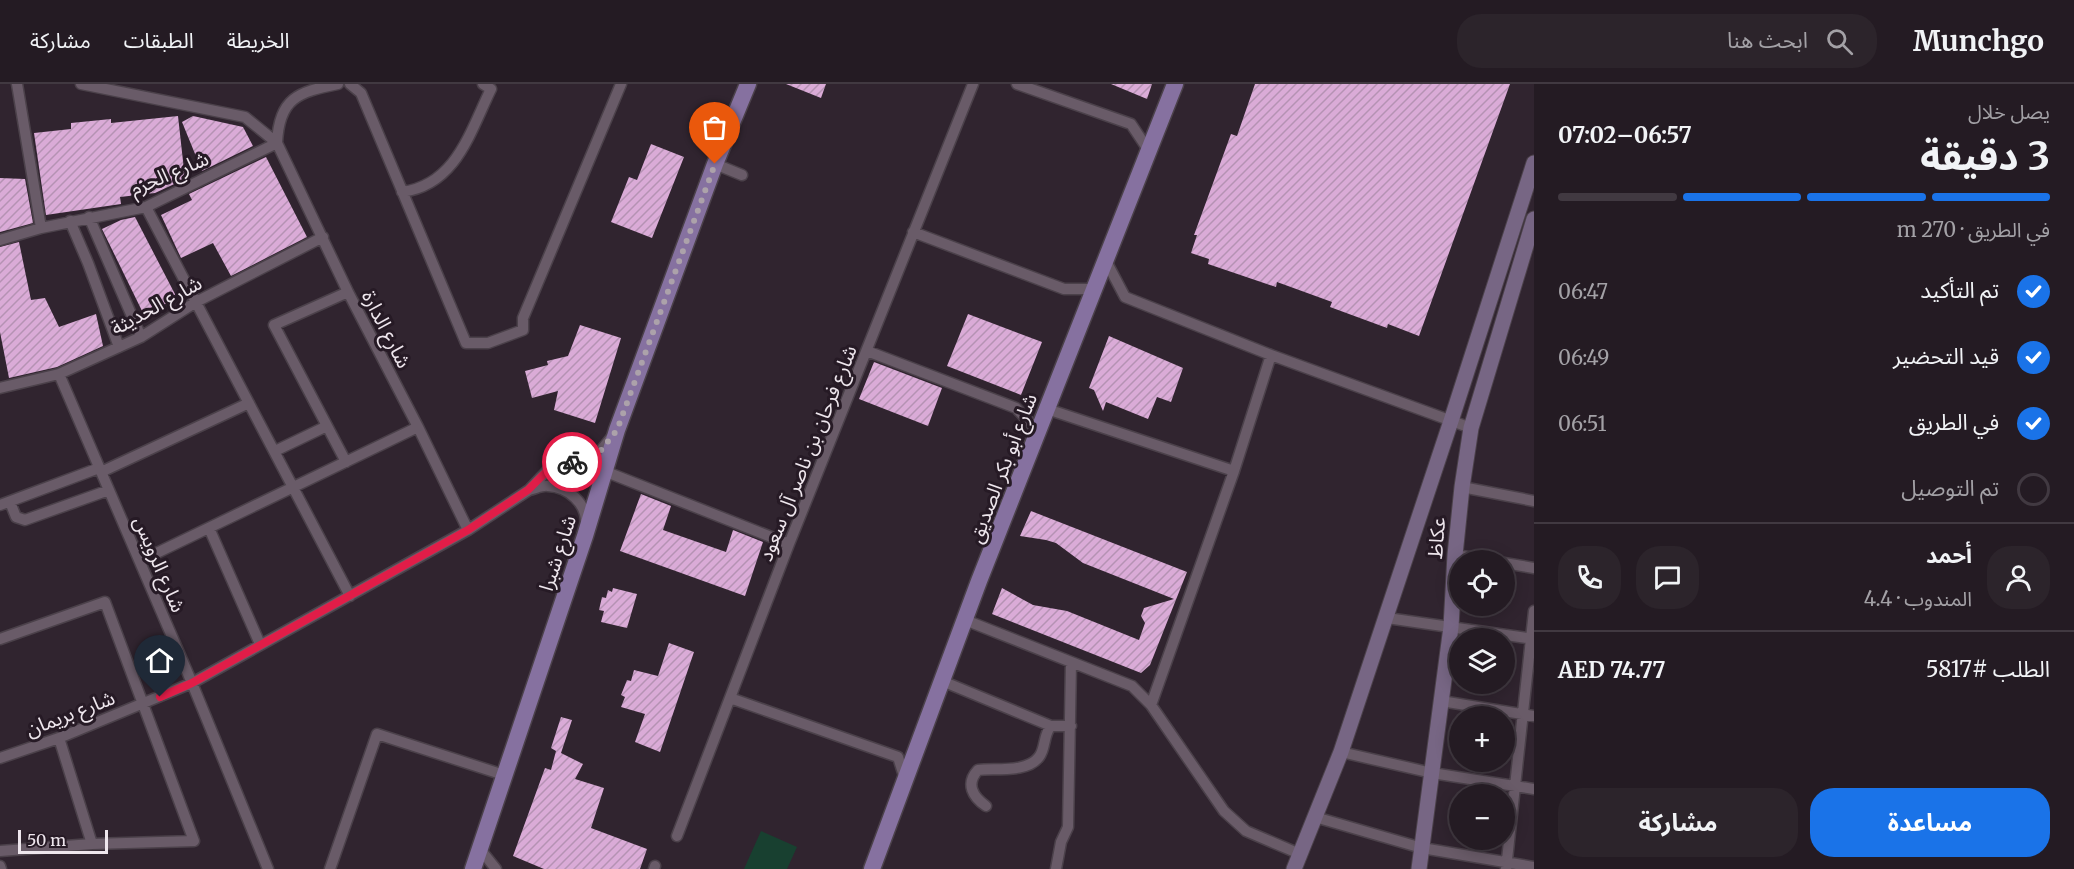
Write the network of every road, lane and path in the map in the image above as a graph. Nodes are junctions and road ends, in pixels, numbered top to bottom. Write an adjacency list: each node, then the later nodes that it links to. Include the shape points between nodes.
1 (17, 84): 22 (street)
2 (81, 84): 12 (street, via 245,117)
3 (338, 84): 11 (street)
4 (351, 84): 17 (street, via 361,93)
5 (483, 84): 17 (street, via 491,89 457,159 438,179)
6 (621, 84): 17 (street, via 523,318 523,330 488,343 465,343)
7 (748, 84): 15 (main road, شارع شبرا)
8 (973, 84): 23 (street, شارع فرحان بن ناصر آل سعود)
9 (1017, 84): 13 (street, via 1131,124)
10 (1175, 84): 13 (main road, شارع أبو بكر الصديق)
11 (309, 87): 12 (street, via 291,101 278,122)
12 (277, 143): 18 (street, شارع الحزم); 24 (street, شارع الدارة)
13 (1149, 151): 26 (main road, شارع أبو بكر الصديق)
14 (1534, 163): 38 (street)
15 (715, 164): 16 (street); 42 (main road, شارع شبرا)
16 (742, 175)
17 (402, 192)
18 (146, 207): 19 (street, شارع الحزم); 29 (street)
19 (90, 217): 21 (street, شارع الحزم); 30 (street)
20 (1534, 219): 41 (street, عكاظ)
21 (70, 221): 22 (street, شارع الحزم); 31 (street)
22 (41, 228): 25 (street, شارع الحزم)
23 (913, 232): 27 (street, via 1064,289); 32 (street, شارع فرحان بن ناصر آل سعود)
24 (323, 237): 28 (street, شارع الدارة); 29 (street, شارع الحديثة)
25 (0, 240)
26 (1106, 261): 27 (main road, شارع أبو بكر الصديق); 33 (street, via 1125,297)
27 (1095, 289): 37 (main road, شارع أبو بكر الصديق)
28 (348, 292): 39 (street, via 274,325); 40 (street, شارع الدارة)
29 (196, 302): 30 (street, شارع الحديثة); 36 (street)
30 (141, 338): 31 (street, شارع الحديثة)
31 (119, 347): 34 (street, شارع الحديثة)
32 (867, 351): 43 (street, via 1016,408); 58 (street, شارع فرحان بن ناصر آل سعود)
33 (1271, 355): 38 (street); 48 (street)
34 (58, 374): 35 (street, شارع الحديثة); 46 (street, شارع الرويس)
35 (0, 388)
36 (249, 404): 44 (street); 46 (street)
37 (1047, 409): 43 (main road, شارع أبو بكر الصديق); 48 (street)
38 (1451, 421): 41 (street); 66 (street)
39 (327, 426): 44 (street); 45 (street)
40 (418, 427): 45 (street); 56 (street, شارع الدارة)
41 (1471, 428): 50 (street, عكاظ)
42 (617, 430): 47 (main road, شارع شبرا); 52 (street, شارع بريمان, via 598,454 549,469)
43 (1039, 432): 67 (main road, شارع أبو بكر الصديق)
44 (275, 451): 49 (street)
45 (346, 462): 49 (street)
46 (100, 470): 51 (street, شارع الرويس); 54 (street)
47 (604, 471): 57 (main road, شارع شبرا); 58 (street)
48 (1234, 471): 78 (street)
49 (294, 486): 55 (street); 63 (street)
50 (1462, 487): 53 (street); 59 (street, عكاظ)
51 (109, 490): 54 (street, via 25,520 16,517); 60 (street, شارع الرويس)
52 (528, 490): 56 (street, شارع بريمان); 57 (street, via 546,485 565,489 579,501 586,518)
53 (1534, 501)
54 (5, 504)
55 (209, 528): 60 (street); 71 (street)
56 (468, 530): 63 (street, شارع بريمان)
57 (585, 536): 86 (main road, شارع شبرا)
58 (789, 544): 75 (street, شارع فرحان بن ناصر آل سعود)
59 (1456, 550)
60 (140, 561): 74 (street, شارع الرويس)
61 (1515, 565): 62 (street)
62 (1534, 568)
63 (350, 596): 71 (street, شارع بريمان)
64 (1534, 611): 69 (street)
65 (1452, 616): 68 (street, عكاظ)
66 (1387, 618): 68 (street); 83 (street)
67 (965, 620): 72 (street); 73 (main road, شارع أبو بكر الصديق)
68 (1451, 627): 69 (street); 76 (street, عكاظ)
69 (1533, 638): 79 (street)
70 (0, 639): 77 (street, via 105,602)
71 (260, 644): 74 (street, شارع بريمان)
72 (1071, 663): 78 (street, via 1119,680); 81 (street)
73 (942, 681): 80 (street); 87 (main road, شارع أبو بكر الصديق)
74 (192, 683): 77 (street, شارع بريمان); 102 (street, شارع الرويس)
75 (730, 698): 87 (street, via 898,757); 93 (street, شارع فرحان بن ناصر آل سعود)
76 (1441, 701): 79 (street); 85 (street, عكاظ)
77 (144, 704): 82 (street, شارع بريمان); 94 (street, via 194,842)
78 (1151, 705): 99 (street, via 1236,823)
79 (1529, 715): 89 (street)
80 (1051, 726): 81 (street); 91 (street, via 1040,757 1031,763 978,771 974,775 972,793)
81 (1071, 726): 107 (street, via 1068,827 1060,842)
82 (59, 738): 84 (street, شارع بريمان); 94 (street)
83 (1341, 753): 85 (street); 92 (street)
84 (0, 758)
85 (1432, 773): 88 (street); 95 (street, عكاظ)
86 (504, 775): 96 (main road, شارع شبرا); 103 (street, via 377,734)
87 (905, 779): 106 (main road, شارع أبو بكر الصديق)
88 (1497, 784)
89 (1515, 787): 90 (street)
90 (1534, 789)
91 (986, 806)
92 (1315, 817): 95 (street); 99 (street)
93 (677, 837)
94 (92, 844): 98 (street)
95 (1422, 848): 100 (street); 109 (street, عكاظ)
96 (480, 849): 104 (main road, شارع شبرا); 105 (street)
97 (1508, 850): 100 (street)
98 (0, 851)
99 (1300, 854): 108 (street)
100 (1506, 866): 101 (street)
101 (1534, 867)
102 (268, 869)
103 (330, 869)
104 (473, 869)
105 (496, 869)
106 (872, 869)
107 (1056, 869)
108 (1294, 869)
109 (1419, 869)

